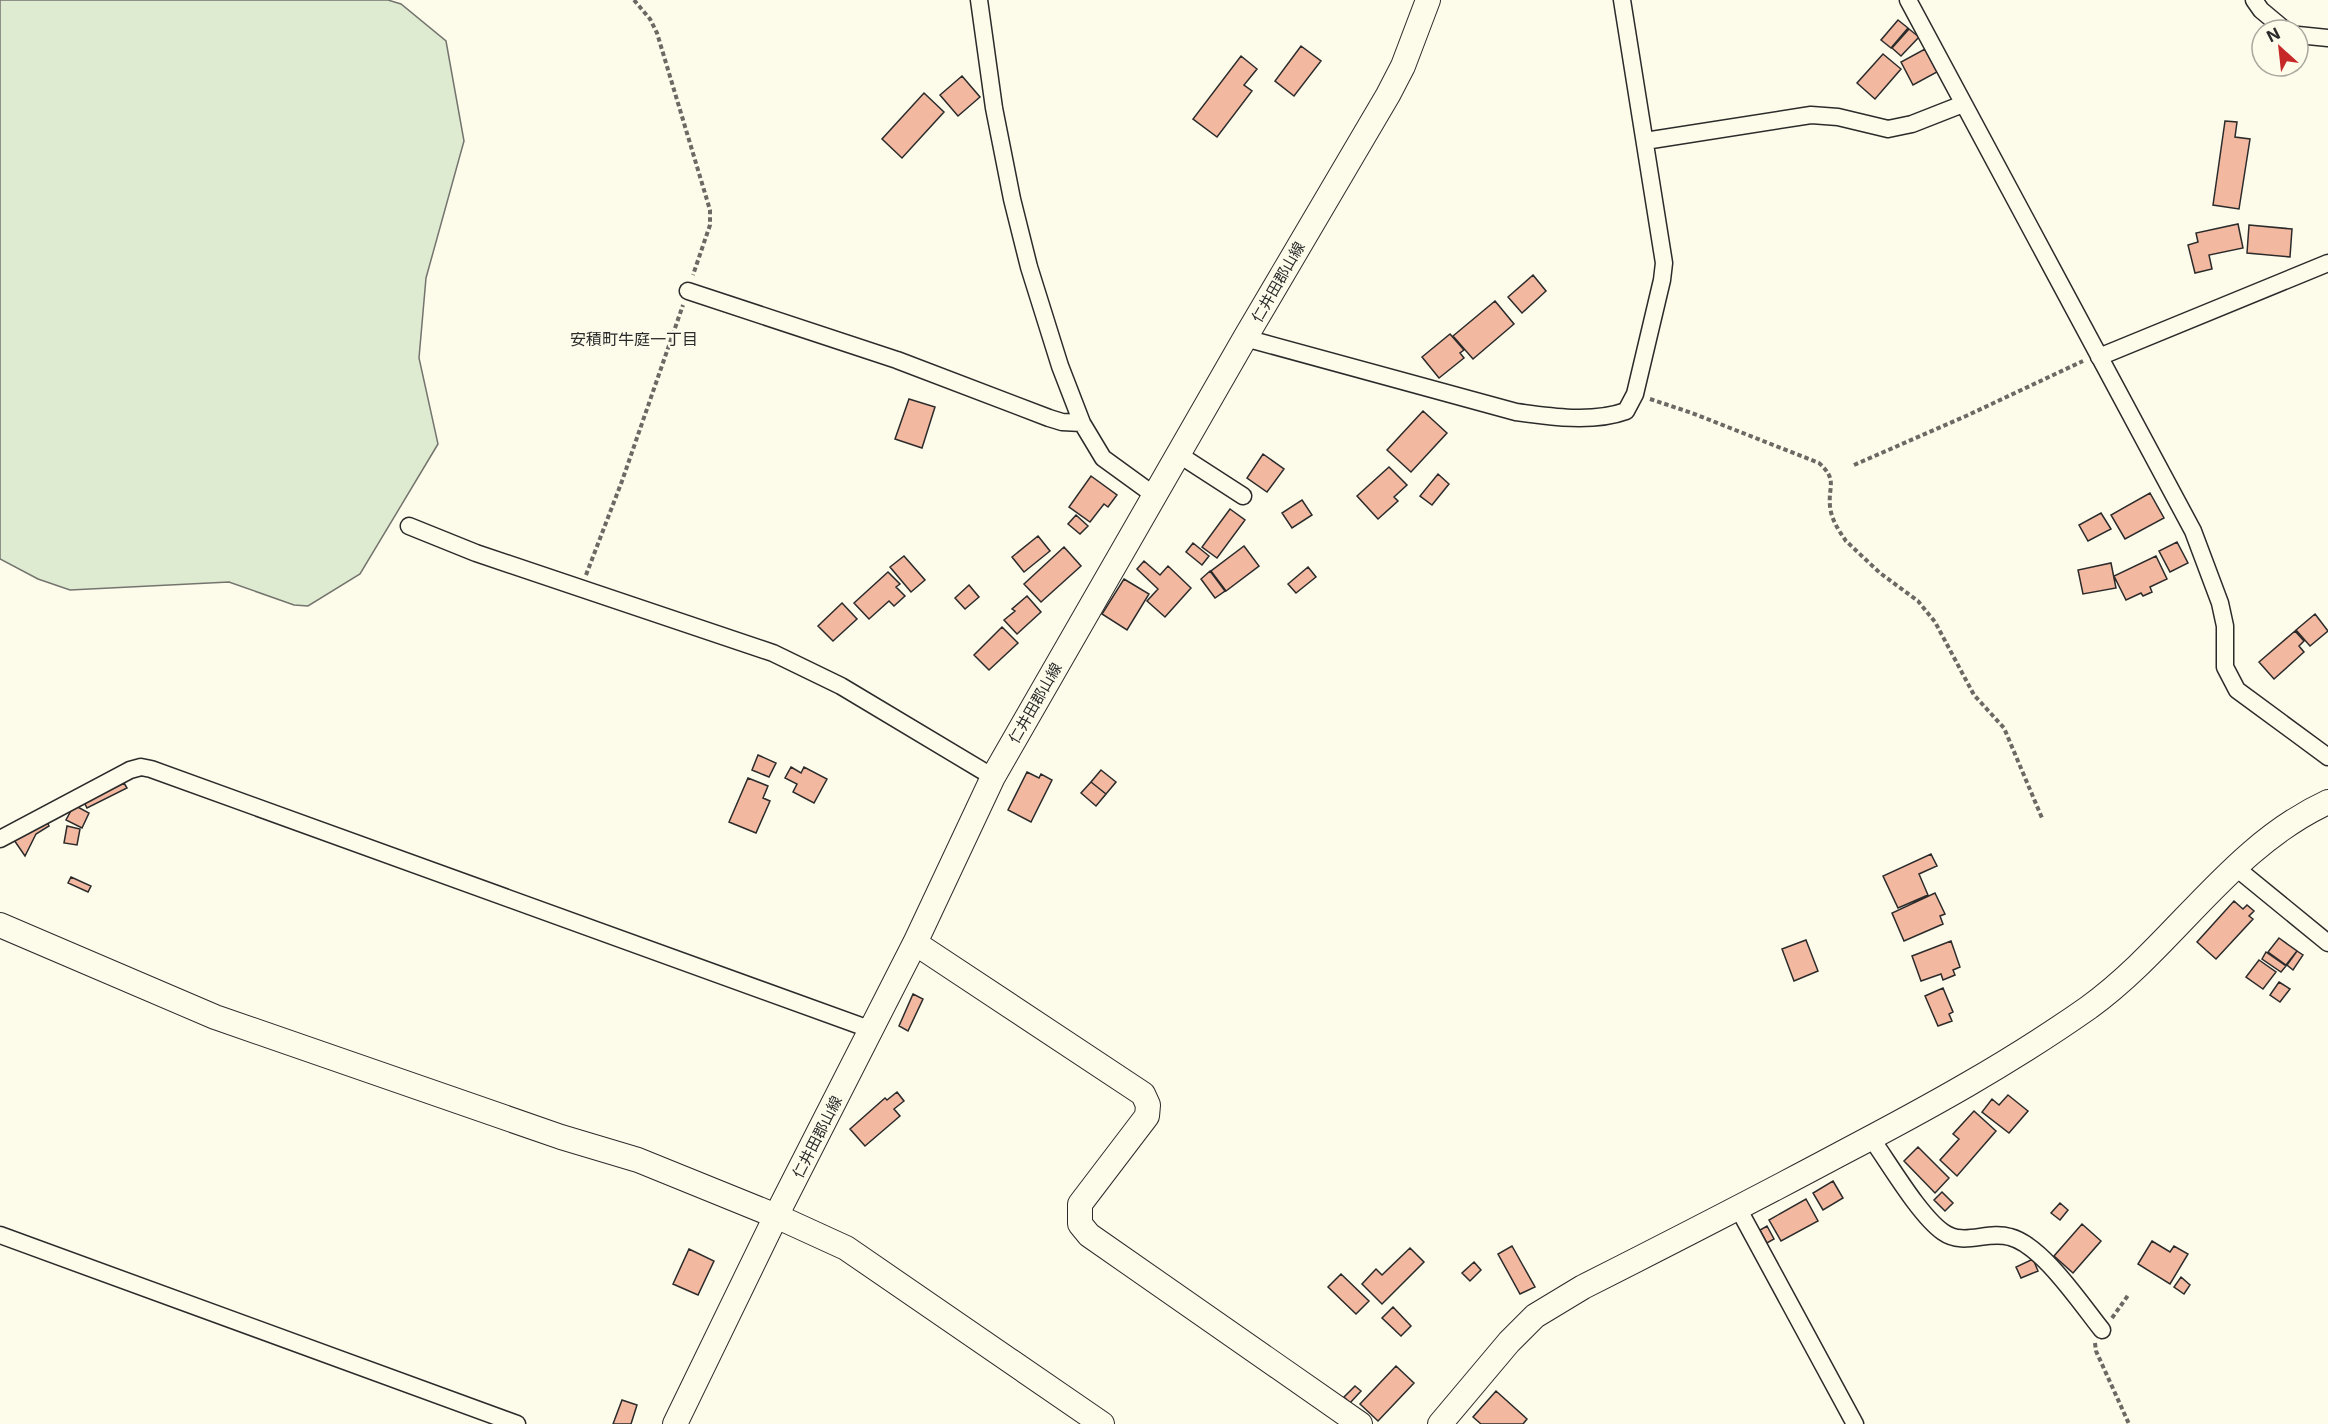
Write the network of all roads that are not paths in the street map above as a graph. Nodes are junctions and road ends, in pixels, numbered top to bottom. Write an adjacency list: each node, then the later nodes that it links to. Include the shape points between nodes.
1 (979, 0): 15 (street, via 1012,198 1029,267)
2 (1428, 0): 13 (street, 仁井田郡山線, via 1388,95)
3 (1622, 0): 10 (street)
4 (1908, 0): 9 (street)
5 (2254, 0): 6 (street)
6 (2270, 18)
7 (2310, 36): 8 (street)
8 (2328, 38)
9 (1964, 104): 10 (street, via 1899,127 1877,128 1838,117 1811,115); 14 (street)
10 (1645, 141): 13 (street, via 1664,272 1635,394 1626,411 1549,417 1516,412)
11 (2328, 263): 14 (street)
12 (688, 291): 15 (street, via 897,360 1049,418)
13 (1245, 338): 16 (street, 仁井田郡山線)
14 (2099, 357): 20 (street, via 2193,531 2222,609 2224,659 2232,683 2245,698)
15 (1082, 423): 17 (street, via 1103,458)
16 (1178, 454): 17 (street, 仁井田郡山線); 18 (street)
17 (1154, 495): 21 (street, 仁井田郡山線)
18 (1243, 496)
19 (409, 526): 21 (street, via 813,671)
20 (2328, 757)
21 (993, 777): 26 (street, 仁井田郡山線)
22 (2328, 802): 24 (street, via 2282,828)
23 (0, 839): 28 (street, via 130,770 151,769)
24 (2235, 867): 27 (street); 29 (street, via 2137,968 2089,1007 2027,1049)
25 (0, 925): 31 (street, via 215,1017 638,1160)
26 (915, 943): 28 (street, 仁井田郡山線); 37 (street, via 1143,1094 1147,1116 1080,1204 1080,1224 1089,1235)
27 (2328, 943)
28 (872, 1030): 31 (street, 仁井田郡山線)
29 (1871, 1138): 30 (street); 33 (street, via 1923,1212 1943,1232 1959,1239 1998,1235 2020,1241 2052,1268)
30 (1738, 1208): 38 (street, via 1535,1316); 39 (street)
31 (776, 1216): 35 (street, 仁井田郡山線); 36 (street, via 846,1248)
32 (0, 1235): 34 (street)
33 (2102, 1330)
34 (517, 1424)
35 (675, 1424)
36 (1102, 1424)
37 (1360, 1424)
38 (1440, 1424)
39 (1855, 1424)

